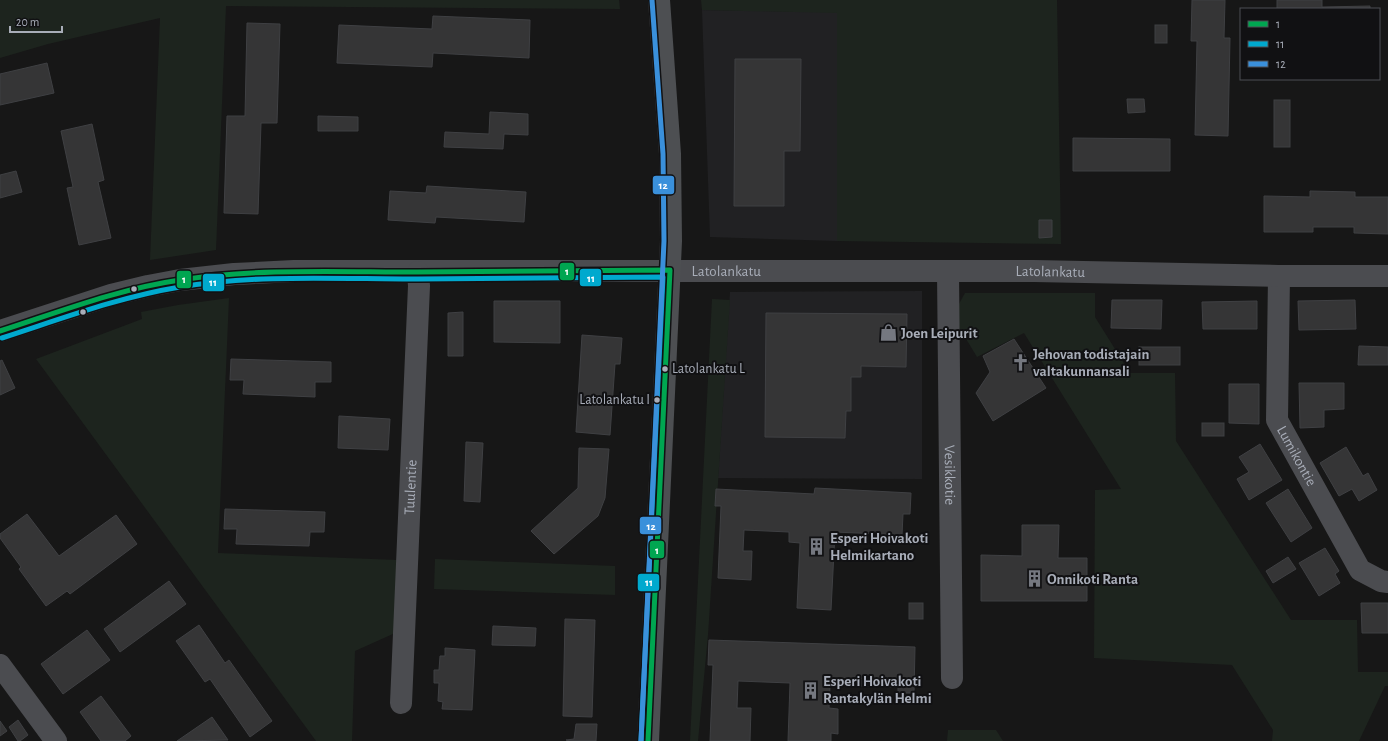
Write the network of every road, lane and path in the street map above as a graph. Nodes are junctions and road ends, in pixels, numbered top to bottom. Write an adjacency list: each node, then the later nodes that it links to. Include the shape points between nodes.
1 (659, 0): 2 (main road, via 670,154)
2 (670, 270): 3 (street, Latolankatu); 4 (street, Latolankatu); 13 (main road)
3 (418, 272): 7 (street, Latolankatu, via 294,271 180,280 111,295); 11 (street, Tuulentie)
4 (948, 272): 5 (street, Latolankatu, via 1034,271); 10 (street, Vesikkotie)
5 (1279, 276): 6 (street, Latolankatu); 8 (street, Lumikontie, via 1277,420 1360,570)
6 (1388, 276)
7 (0, 331)
8 (1388, 582)
9 (1, 667): 12 (street)
10 (952, 678)
11 (401, 703)
12 (56, 741)
13 (648, 741)

